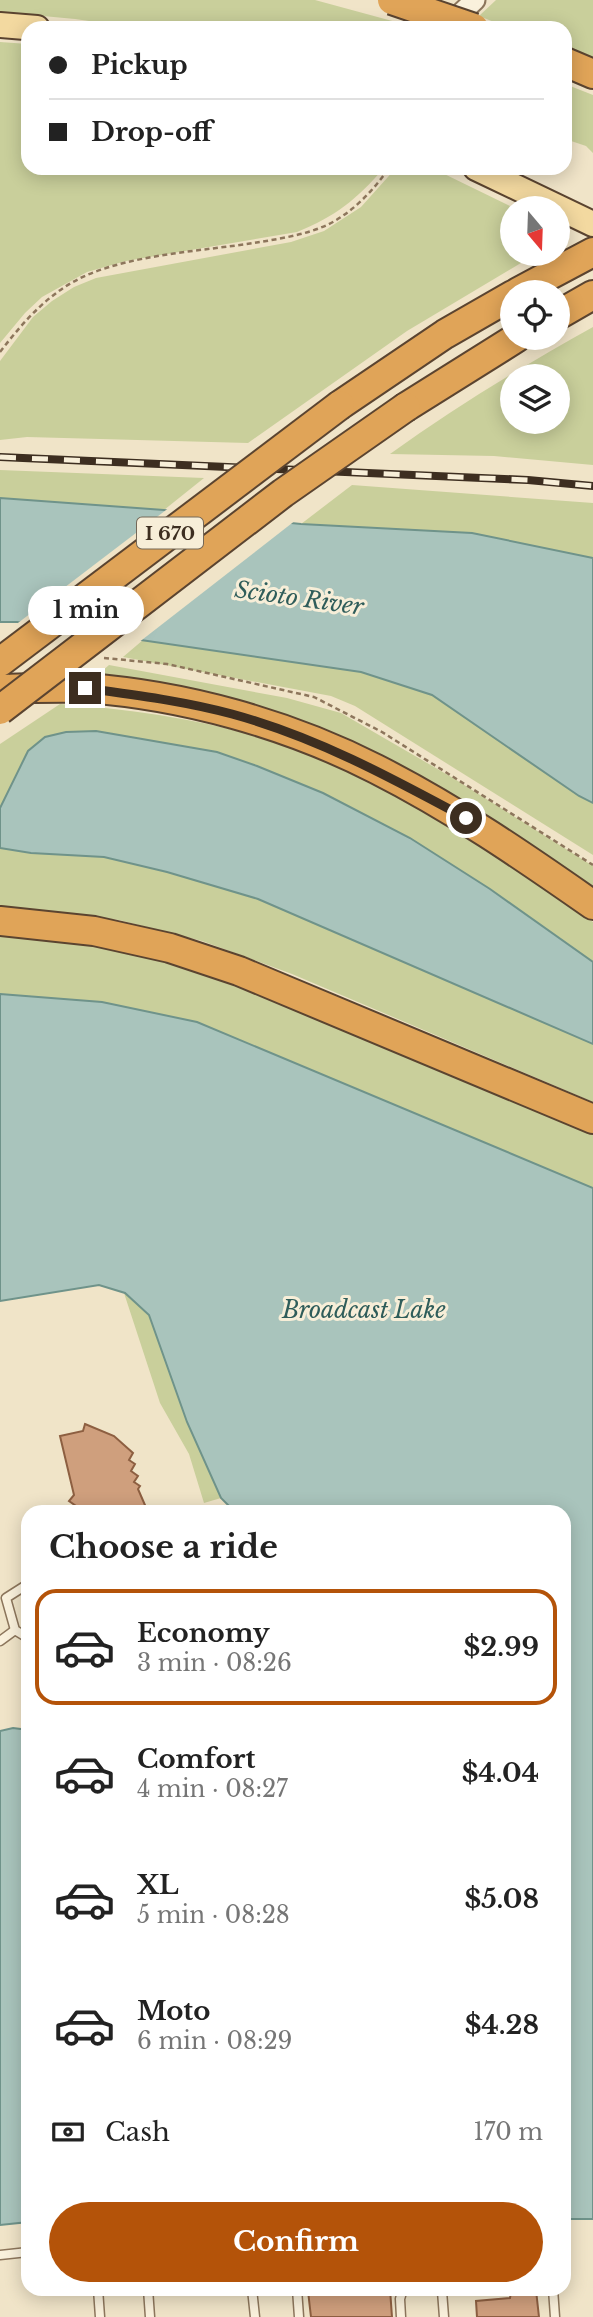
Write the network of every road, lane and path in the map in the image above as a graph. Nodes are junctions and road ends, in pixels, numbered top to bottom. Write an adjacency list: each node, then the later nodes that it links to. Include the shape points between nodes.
1 (392, 0): 4 (highway, bridge)
2 (475, 0): 3 (street)
3 (452, 21)
4 (454, 21)
5 (0, 25): 6 (main road)
6 (21, 27)
7 (572, 65): 8 (highway)
8 (593, 74)
9 (383, 175): 18 (path, via 360,203 326,225 284,238 124,263 86,276 50,297)
10 (490, 175): 11 (main road)
11 (593, 224)
12 (593, 252): 13 (highway)
13 (540, 280)
14 (593, 295): 16 (highway)
15 (500, 302): 19 (highway, I 670, bridge, via 340,405)
16 (570, 307)
17 (500, 348): 21 (highway, I 670, bridge, via 284,493)
18 (0, 352)
19 (0, 662)
20 (0, 689): 22 (highway, via 85,688 174,701 297,735 375,768 466,818)
21 (0, 710)
22 (593, 905)
23 (0, 921): 24 (highway, via 94,931 170,948 239,971)
24 (593, 1119)
25 (21, 1588): 26 (lane, via 6,1598)
26 (15, 1630): 27 (lane); 28 (lane)
27 (21, 1634)
28 (0, 1641)
29 (21, 2253): 30 (lane)
30 (0, 2255)
31 (98, 2296): 38 (lane)
32 (148, 2296): 39 (lane)
33 (253, 2296): 40 (lane)
34 (298, 2296): 41 (lane)
35 (401, 2296): 42 (lane)
36 (442, 2296): 43 (lane)
37 (554, 2296): 44 (lane)
38 (100, 2317)
39 (150, 2317)
40 (255, 2317)
41 (299, 2317)
42 (401, 2317)
43 (444, 2317)
44 (555, 2317)

